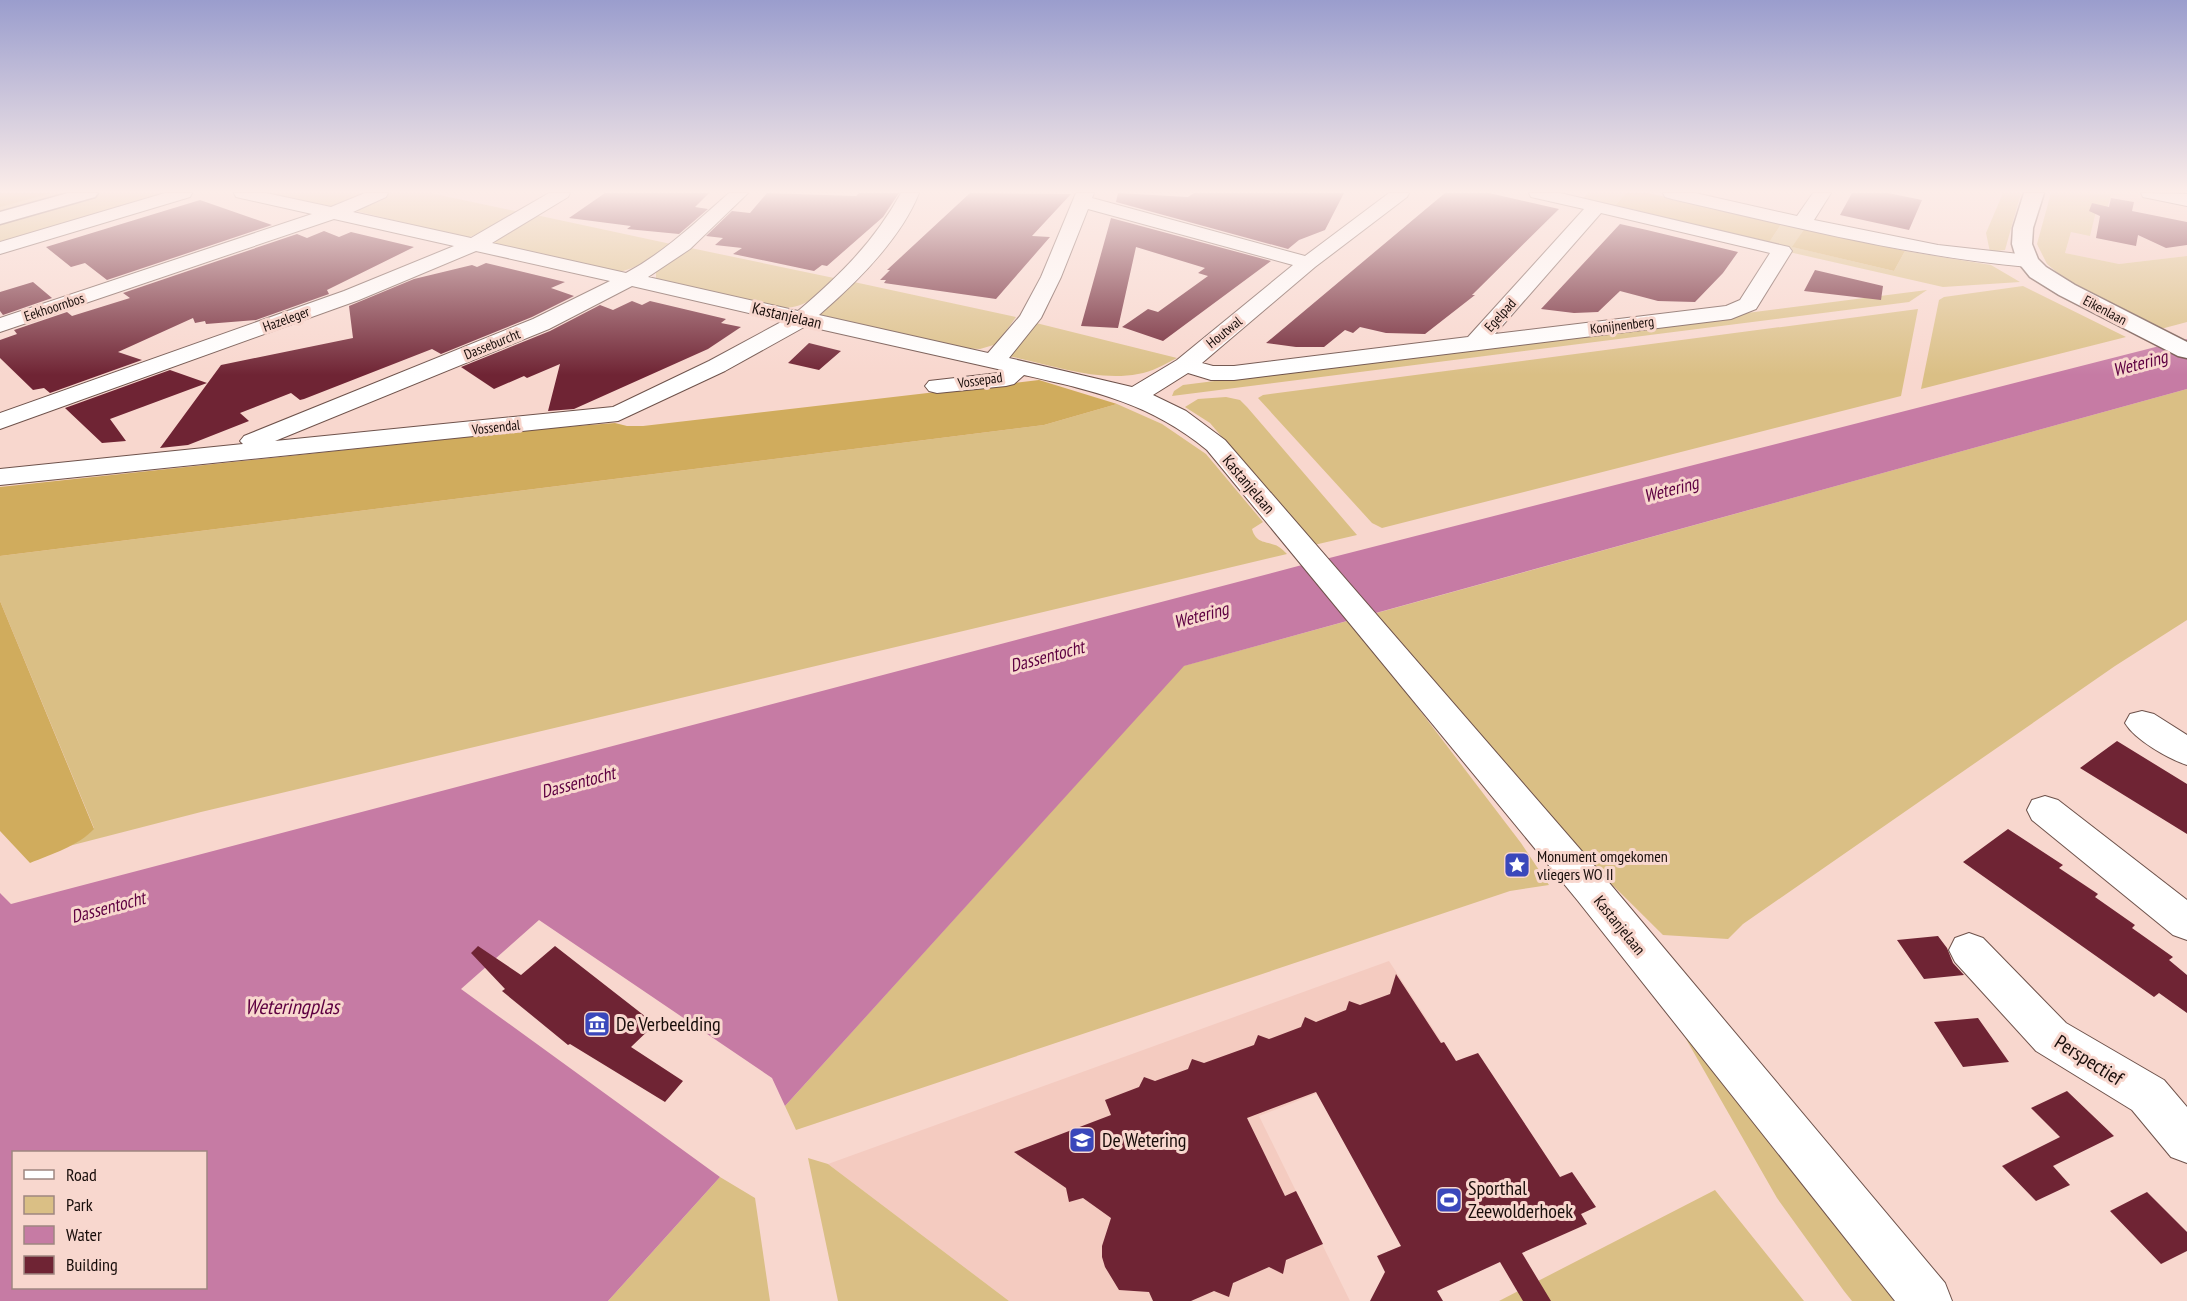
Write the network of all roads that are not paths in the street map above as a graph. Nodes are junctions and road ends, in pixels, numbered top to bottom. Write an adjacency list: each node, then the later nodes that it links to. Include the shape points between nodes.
1 (213, 254): 17 (street, Eekhoornbos)
2 (456, 254): 25 (street, Hazeleger, via 387,283)
3 (514, 254): 15 (street, Kastanjelaan)
4 (670, 254): 15 (street, Dasseburcht)
5 (868, 254): 16 (street, Vossendal, via 847,280)
6 (1061, 254): 20 (street, via 1030,318)
7 (1276, 254): 14 (street)
8 (1320, 254): 14 (street, Houtwal)
9 (1555, 254): 18 (street, Egelpad)
10 (1780, 254): 18 (street, Konijnenberg, via 1748,304 1731,312)
11 (1955, 254): 13 (street)
12 (2025, 254): 13 (street)
13 (2028, 261): 19 (street, Eikenlaan, via 2067,290)
14 (1308, 263): 21 (street, Houtwal)
15 (629, 280): 16 (street, Kastanjelaan); 26 (street, Dasseburcht, via 542,324)
16 (802, 318): 20 (street, Kastanjelaan); 26 (street, Vossendal, via 618,414)
17 (0, 325)
18 (1475, 343): 21 (street, Konijnenberg, via 1234,373 1211,373)
19 (2187, 351)
20 (994, 361): 22 (street, Kastanjelaan)
21 (1185, 365): 24 (street, Houtwal)
22 (1019, 366): 23 (street, Vossepad, via 1006,379); 24 (street, Kastanjelaan)
23 (937, 386)
24 (1135, 396): 34 (street, Kastanjelaan, via 1190,422 1216,445 1592,890)
25 (0, 421)
26 (222, 454): 27 (street, Vossendal)
27 (0, 477)
28 (2142, 723): 29 (street)
29 (2187, 752)
30 (2045, 810): 31 (street)
31 (2187, 923)
32 (1969, 950): 33 (street, Perspectief, via 2051,1038 2148,1095)
33 (2187, 1141)
34 (1928, 1301)

